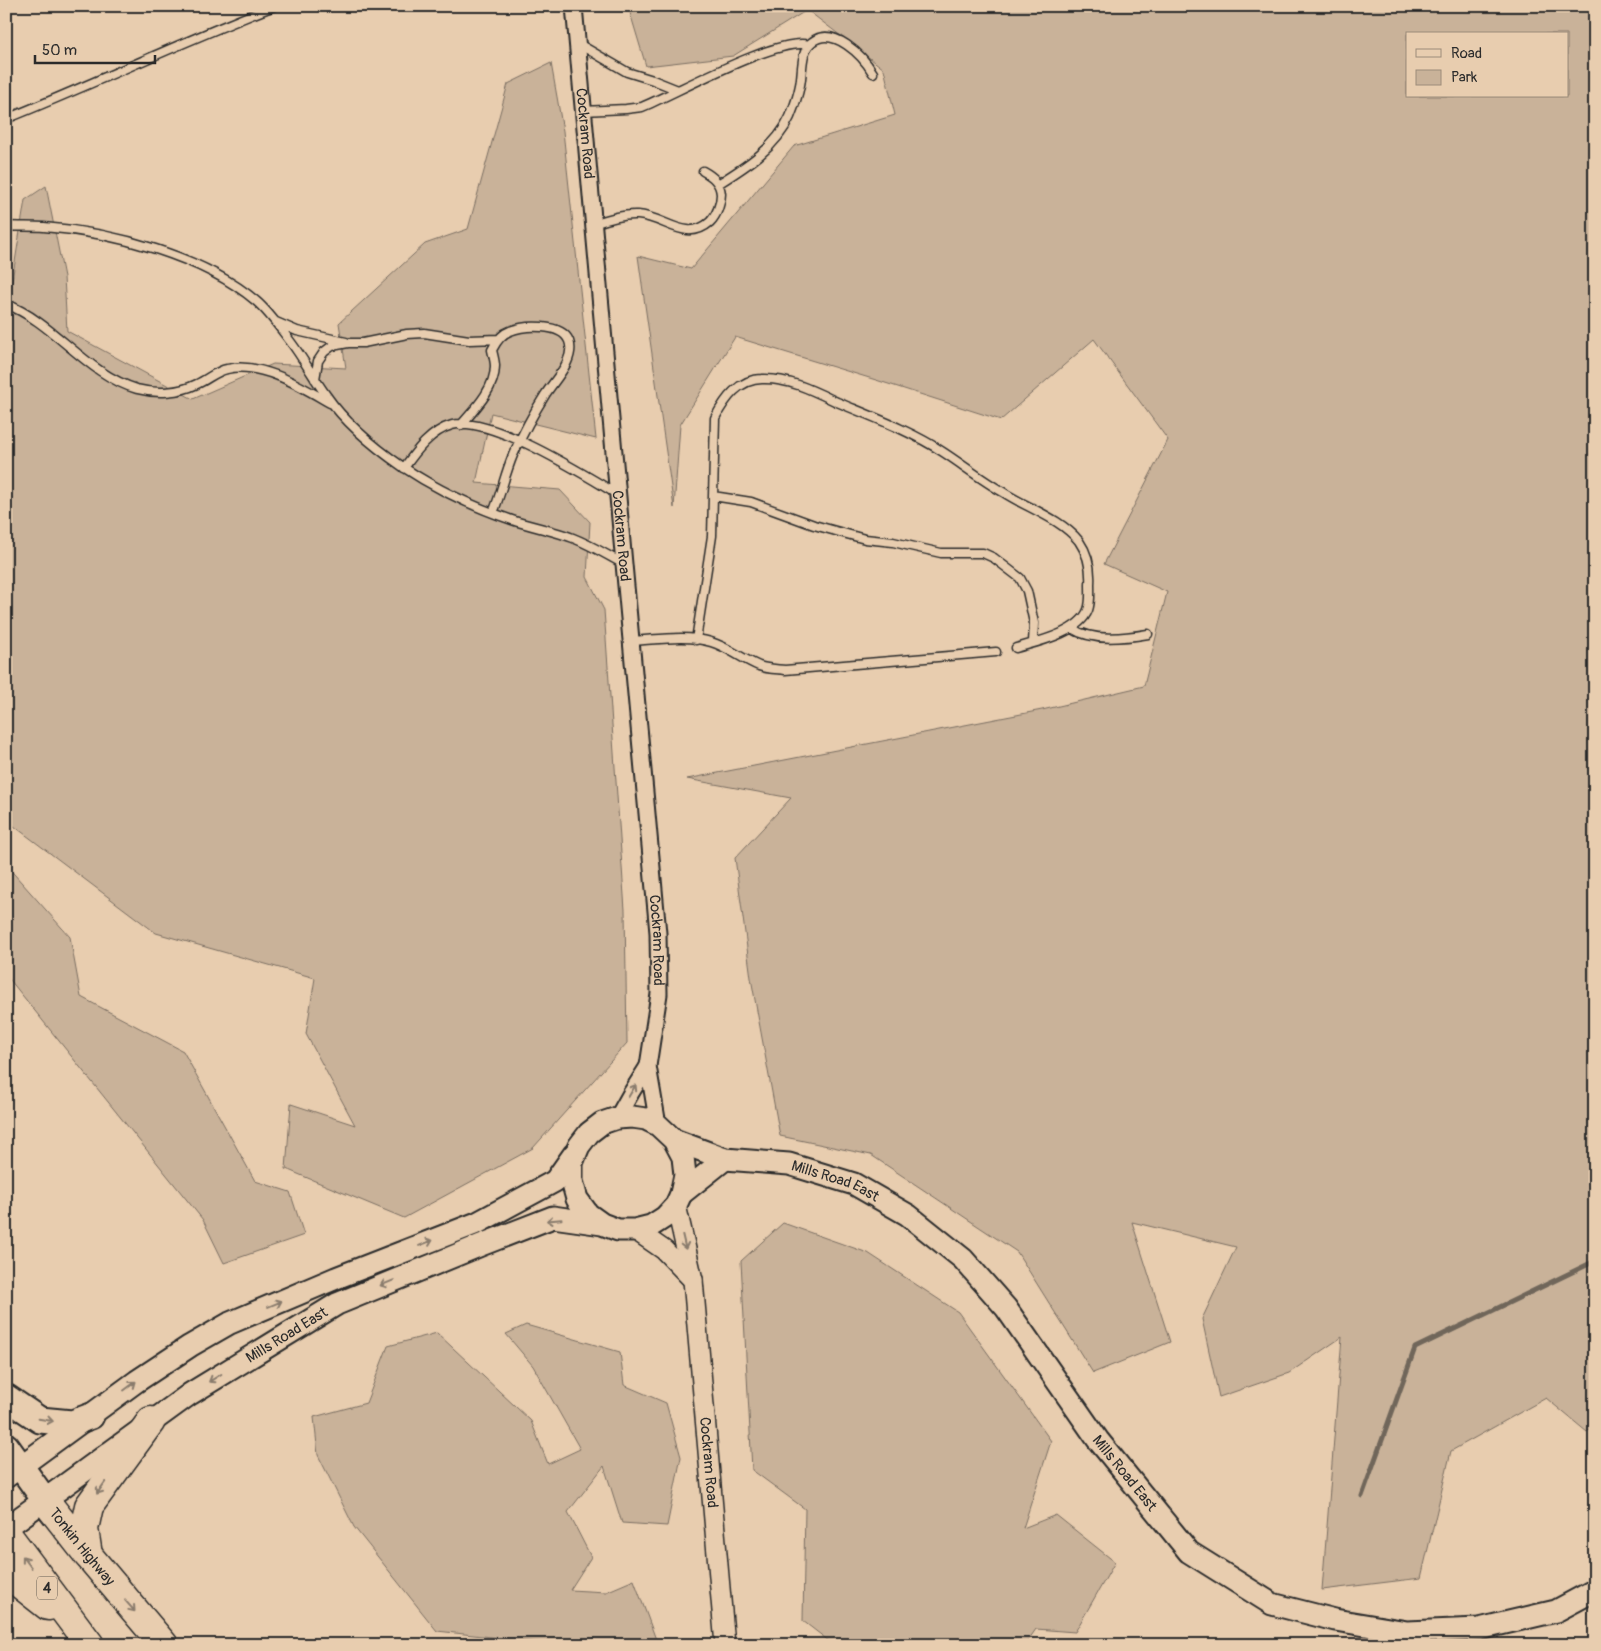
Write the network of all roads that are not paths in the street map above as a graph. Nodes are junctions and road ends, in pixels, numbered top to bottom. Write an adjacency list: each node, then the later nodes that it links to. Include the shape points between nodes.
1 (274, 6): 8 (lane)
2 (574, 6): 3 (street, Cockram Road)
3 (577, 43): 6 (lane, via 627,72); 7 (street, Cockram Road)
4 (809, 44): 5 (lane, via 820,38 839,40 862,58); 6 (lane, via 793,44 773,50); 10 (lane, via 789,119 757,157)
5 (873, 73)
6 (678, 90): 7 (lane, via 642,107)
7 (583, 111): 11 (street, Cockram Road)
8 (6, 119)
9 (703, 171): 10 (lane)
10 (718, 184): 11 (lane, via 721,201 713,219 696,230 679,229 636,215)
11 (593, 224): 22 (street, Cockram Road)
12 (6, 226): 14 (lane, via 44,227 122,239 179,258 236,286 257,302)
13 (6, 304): 18 (lane, via 19,309 106,375 137,388 155,392 182,390 226,369 240,368 272,373)
14 (272, 320): 16 (lane, via 297,331); 17 (lane)
15 (499, 339): 16 (lane, via 469,340 424,333); 19 (lane, via 492,350 493,378 477,406); 20 (lane, via 509,331 530,326 548,327 563,333 569,340 566,362 540,402)
16 (348, 343): 17 (lane, via 332,346 324,352 318,361)
17 (315, 379): 18 (lane)
18 (332, 404): 21 (lane, via 351,426)
19 (461, 424): 20 (lane, via 482,427); 21 (lane, via 439,430)
20 (521, 441): 22 (lane); 24 (lane)
21 (404, 468): 24 (lane)
22 (617, 494): 25 (street, Cockram Road)
23 (713, 496): 26 (lane, via 715,418 732,392 746,382 761,378 806,388 943,452 1004,494 1072,533 1084,550 1090,572 1090,602 1087,612); 28 (lane, via 712,536); 30 (lane, via 751,502 865,539 941,552 983,553 994,558 1020,578 1027,591 1034,623)
24 (493, 513): 25 (lane, via 575,538)
25 (624, 564): 29 (street, Cockram Road)
26 (1071, 628): 27 (lane, via 1105,637); 30 (lane)
27 (1148, 634)
28 (696, 640): 29 (lane); 32 (lane, via 710,641 758,666 785,670)
29 (631, 641): 33 (street, Cockram Road, via 658,933 659,994)
30 (1033, 643): 31 (lane)
31 (1016, 648)
32 (996, 652)
33 (648, 1066): 34 (street, Cockram Road, one-way to 33); 35 (street, Cockram Road)
34 (617, 1118): 35 (main road, via 646,1119); 37 (main road, via 602,1123)
35 (658, 1125): 36 (main road)
36 (674, 1140): 38 (main road, Mills Road East); 39 (main road, via 683,1157 685,1175)
37 (579, 1146): 40 (main road, via 572,1163 577,1199 588,1214); 44 (main road, Mills Road East, one-way to 37, via 137,1381 230,1323 477,1223 555,1181)
38 (725, 1158): 39 (main road); 53 (main road, Mills Road East, via 789,1164 854,1184 908,1216 963,1259 1006,1308 1098,1440 1189,1552 1272,1604 1335,1620 1407,1632 1479,1629 1556,1611)
39 (679, 1199): 41 (main road, via 665,1217 651,1226); 42 (street, Cockram Road, one-way to 42)
40 (602, 1224): 41 (main road, via 618,1230); 45 (main road, Mills Road East, one-way to 45, via 553,1218 336,1304 215,1378)
41 (635, 1230): 42 (street, via 664,1250)
42 (693, 1280): 56 (street, Cockram Road)
43 (6, 1397): 44 (highway, one-way to 44, via 40,1420 72,1423)
44 (91, 1416): 47 (main road, Mills Road East)
45 (151, 1422): 48 (main road, Mills Road East); 51 (highway, one-way to 51, via 89,1506 84,1529)
46 (6, 1446): 47 (highway, Tonkin Highway)
47 (13, 1472): 48 (highway, Tonkin Highway)
48 (44, 1499): 49 (main road, Mills Road East); 51 (highway, Tonkin Highway)
49 (6, 1528)
50 (6, 1533): 54 (highway, 4, one-way to 50)
51 (88, 1556): 55 (highway, Tonkin Highway, one-way to 55)
52 (6, 1573): 54 (highway, via 42,1600)
53 (1595, 1590)
54 (89, 1644)
55 (164, 1645)
56 (725, 1645)

